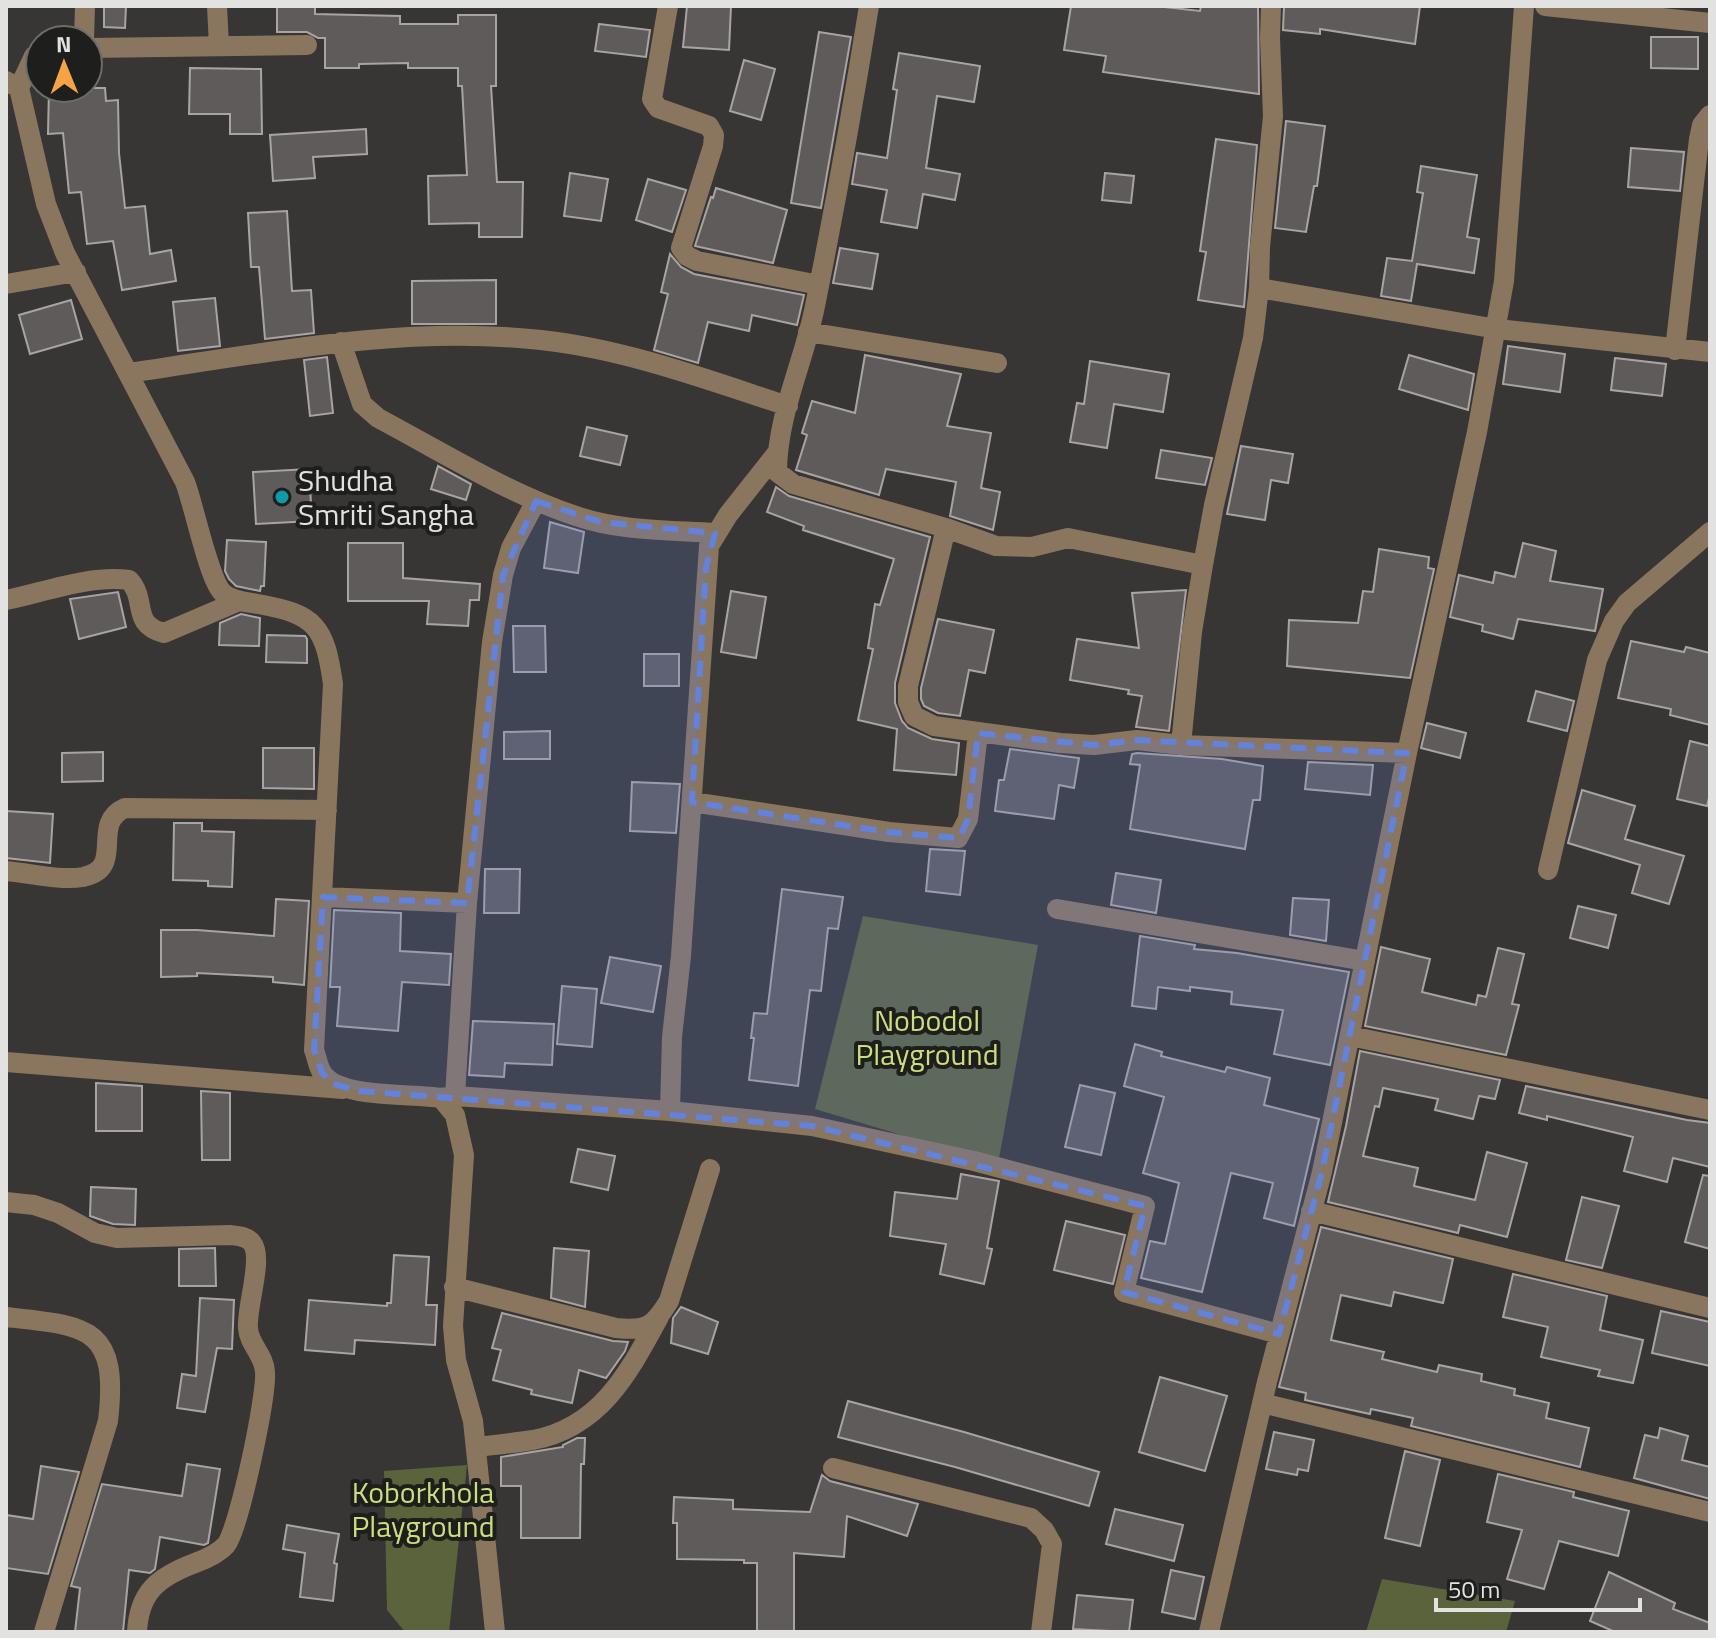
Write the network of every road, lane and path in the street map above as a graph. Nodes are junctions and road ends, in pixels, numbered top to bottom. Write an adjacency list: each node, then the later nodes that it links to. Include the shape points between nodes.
1 (217, 6): 9 (street)
2 (668, 6): 16 (street, via 652,99 658,108 709,126 714,135 681,248 697,261)
3 (869, 6): 16 (street)
4 (1271, 6): 17 (street, via 1273,116)
5 (1524, 6): 18 (street)
6 (1545, 6): 7 (street)
7 (1710, 23)
8 (307, 45): 9 (street)
9 (219, 46): 10 (street)
10 (104, 48)
11 (13, 85): 14 (street, via 46,204)
12 (1710, 115): 13 (street, via 1699,139)
13 (1701, 206): 21 (street)
14 (76, 272): 15 (street); 24 (street)
15 (6, 284)
16 (819, 285): 19 (street)
17 (1259, 288): 18 (street); 31 (street, via 1253,338)
18 (1497, 329): 21 (street); 36 (street)
19 (808, 332): 23 (street); 25 (street)
20 (341, 342): 24 (street); 25 (street, via 391,336 542,340 663,366); 27 (street, via 362,404 378,418)
21 (1675, 350): 22 (street)
22 (1710, 352)
23 (997, 363)
24 (129, 373): 33 (street, via 185,482 221,592)
25 (788, 406): 26 (street)
26 (777, 453): 28 (street, via 777,472 793,484); 30 (street)
27 (536, 501): 30 (street, via 601,522); 42 (street, via 503,575)
28 (946, 528): 31 (street, via 996,546 1032,547 1068,538); 34 (street, via 908,702 914,716 934,726)
29 (1710, 532): 39 (street, via 1627,603 1614,621 1597,660)
30 (715, 533): 37 (street, via 706,568)
31 (1203, 565): 35 (street)
32 (6, 600): 33 (street, via 96,580 129,580 143,619 164,633)
33 (239, 601): 38 (street, via 301,616 318,629 328,650 333,684)
34 (978, 733): 35 (street, via 1094,745 1137,740); 37 (street, via 968,819 958,838)
35 (1181, 745): 36 (street)
36 (1407, 753): 44 (street)
37 (692, 802): 50 (street)
38 (327, 810): 40 (street, via 125,808 109,823 105,863 97,871 83,877); 41 (street)
39 (1548, 870)
40 (6, 871)
41 (323, 897): 42 (street); 47 (street, via 314,1050 322,1073 333,1084)
42 (467, 903): 48 (street)
43 (1057, 909): 44 (street)
44 (1365, 961): 45 (street)
45 (1350, 1036): 49 (street); 53 (street)
46 (6, 1062): 47 (street)
47 (359, 1091): 48 (street)
48 (448, 1097): 50 (street); 54 (street, via 464,1155)
49 (1710, 1110)
50 (670, 1111): 58 (street, via 812,1126 1145,1206 1124,1292)
51 (710, 1169): 57 (street, via 669,1301)
52 (6, 1202): 64 (street, via 34,1205 117,1238 230,1235 253,1244 248,1329 263,1357 264,1396 228,1543 154,1585 143,1599)
53 (1311, 1211): 55 (street); 58 (street)
54 (454, 1287): 57 (street, via 616,1328 634,1330); 60 (street, via 456,1360)
55 (1710, 1308)
56 (6, 1317): 63 (street, via 85,1330 98,1341 109,1366 108,1421)
57 (659, 1317): 60 (street, via 629,1372 592,1412 535,1439)
58 (1279, 1334): 59 (street)
59 (1262, 1403): 62 (street); 67 (street)
60 (476, 1447): 65 (street)
61 (833, 1468): 66 (street, via 1031,1518 1052,1544)
62 (1710, 1512)
63 (44, 1632)
64 (137, 1632)
65 (495, 1632)
66 (1041, 1632)
67 (1209, 1632)

